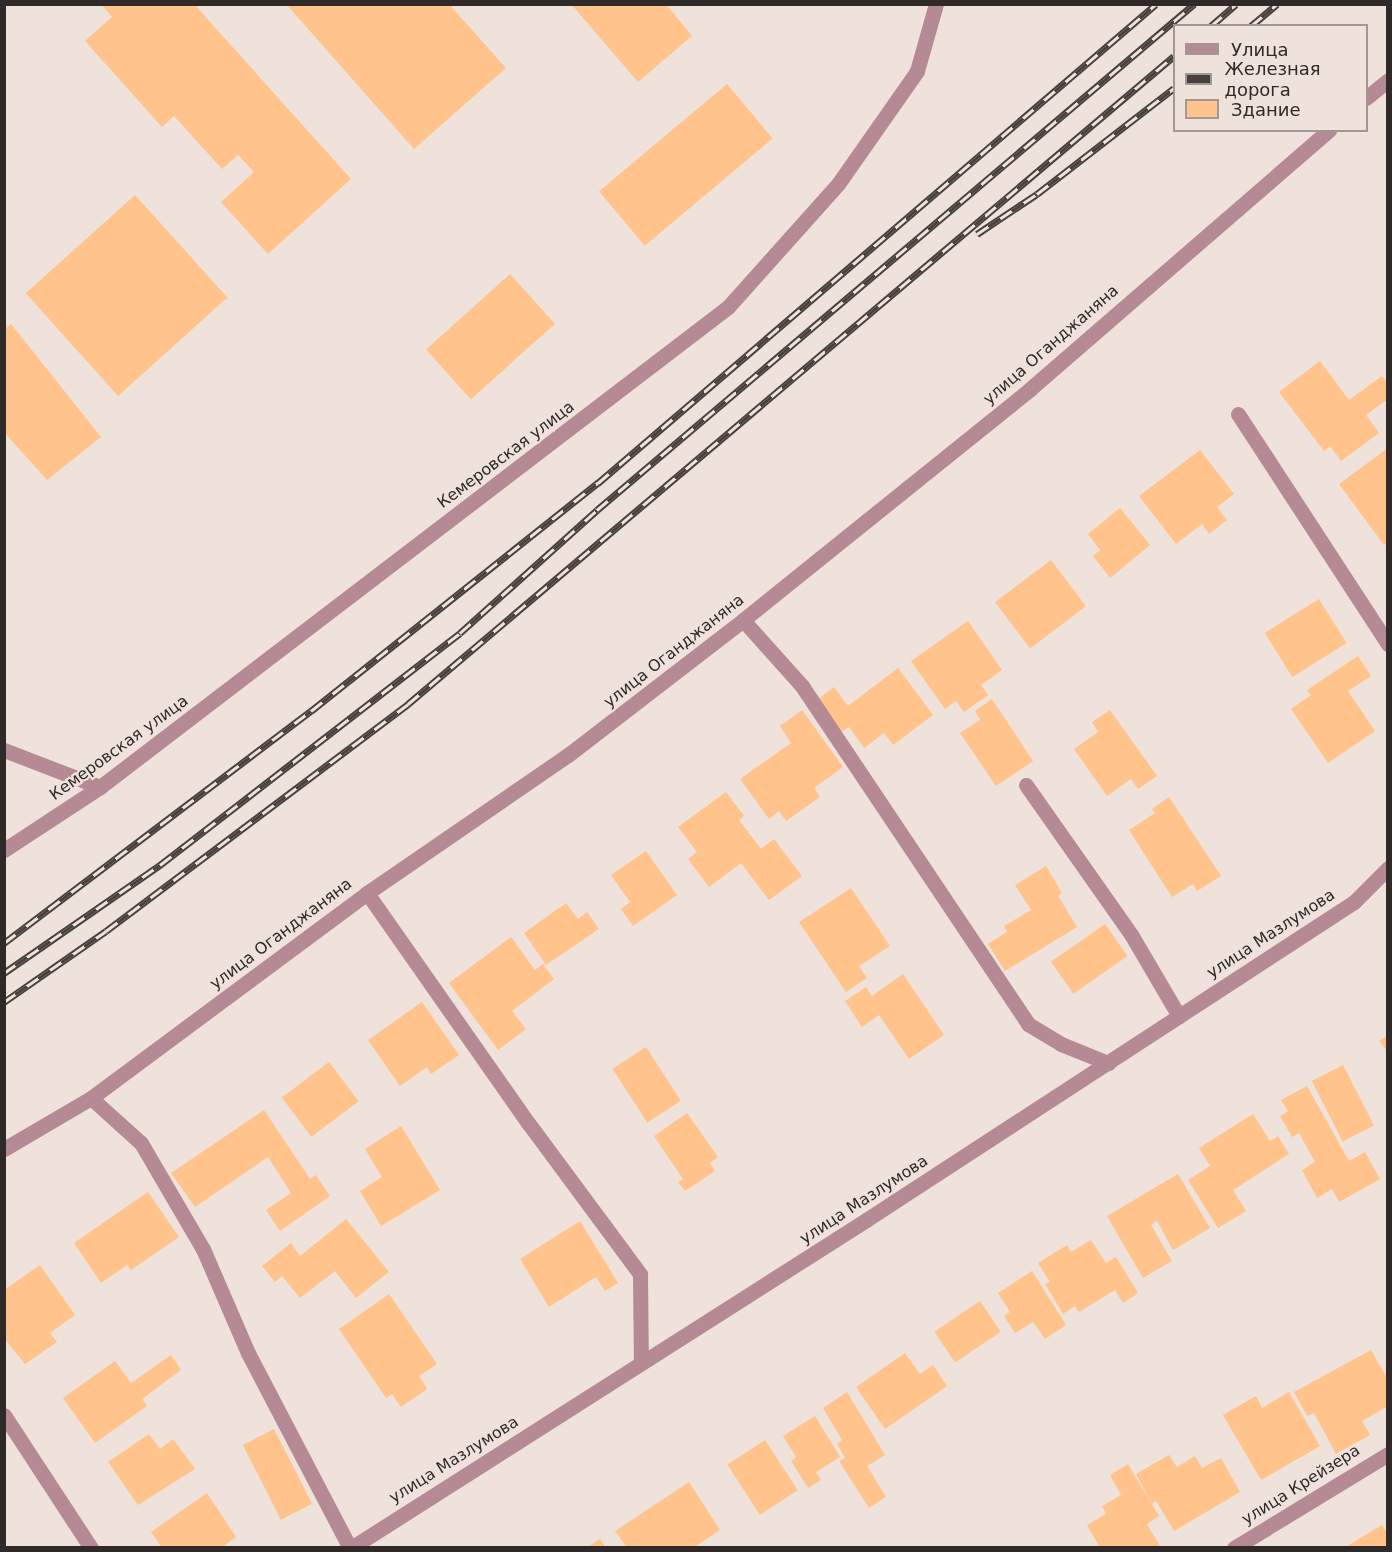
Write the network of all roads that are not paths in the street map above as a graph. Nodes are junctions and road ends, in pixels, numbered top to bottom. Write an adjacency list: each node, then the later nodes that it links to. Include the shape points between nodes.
1 (936, 4): 10 (street, Кемеровская улица, via 917,71 838,184 728,307)
2 (1388, 81): 3 (street)
3 (1368, 96)
4 (1327, 132): 6 (street, улица Оганджаняна, via 1030,389)
5 (1238, 414): 7 (street)
6 (743, 620): 13 (street, улица Оганджаняна, via 568,755); 15 (street, via 802,686 1028,1024 1061,1044)
7 (1388, 644)
8 (4, 750): 10 (street)
9 (1026, 785): 14 (street, via 1132,936)
10 (100, 787): 11 (street, Кемеровская улица)
11 (4, 850)
12 (1388, 868): 14 (street, улица Мазлумова, via 1354,902)
13 (367, 893): 16 (street, улица Оганджаняна); 18 (street, via 640,1274)
14 (1179, 1016): 15 (street, улица Мазлумова)
15 (1108, 1063): 18 (street, улица Мазлумова)
16 (91, 1098): 17 (street, улица Оганджаняна); 22 (street, via 141,1143 203,1249 248,1353)
17 (4, 1149)
18 (642, 1363): 22 (street, улица Мазлумова)
19 (4, 1415): 21 (street)
20 (1388, 1454): 23 (street, улица Крейзера)
21 (91, 1548)
22 (350, 1548)
23 (1234, 1548)

